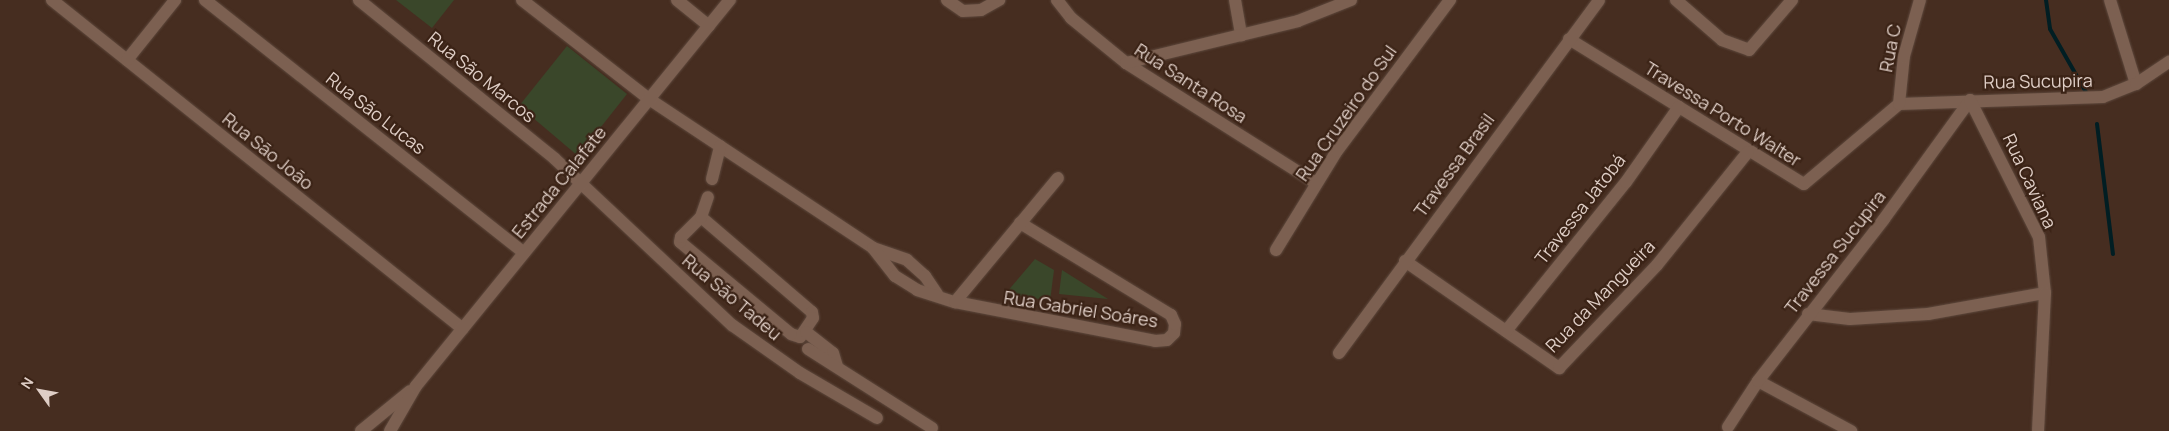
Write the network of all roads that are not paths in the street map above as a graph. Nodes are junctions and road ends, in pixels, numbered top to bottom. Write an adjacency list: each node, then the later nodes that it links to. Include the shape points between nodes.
1 (52, 0): 22 (street, Rua São João)
2 (175, 0): 22 (street)
3 (205, 0): 41 (street, Rua São Lucas)
4 (359, 0): 34 (street, Rua São Marcos)
5 (522, 0): 26 (street, Rua Gabriel Soáres)
6 (677, 0): 19 (street)
7 (730, 0): 19 (street, Estrada Calafate)
8 (947, 0): 9 (street, via 963,12 982,10)
9 (1000, 0)
10 (1057, 0): 24 (street, Rua Santa Rosa, via 1071,18)
11 (1235, 0): 20 (street)
12 (1351, 0): 20 (street, via 1298,20)
13 (1450, 0): 35 (street, Rua Cruzeiro do Sul)
14 (1599, 0): 21 (street, Travessa Brasil)
15 (1676, 0): 16 (street, via 1722,40 1749,50)
16 (1792, 0)
17 (1920, 0): 28 (street, Rua C, via 1904,56)
18 (2110, 0): 25 (street)
19 (709, 26): 26 (street, Estrada Calafate)
20 (1241, 35): 24 (street)
21 (1569, 39): 29 (street, Travessa Porto Walter); 42 (street, Travessa Brasil)
22 (127, 60): 47 (street, Rua São João)
23 (2169, 62): 25 (street, Rua Sucupira)
24 (1126, 63): 35 (street, Rua Santa Rosa)
25 (2136, 84): 27 (street, Rua Sucupira, via 2103,97)
26 (649, 99): 30 (street, Rua Gabriel Soáres); 34 (street, Estrada Calafate)
27 (1970, 100): 28 (street, Rua Sucupira); 43 (street, Rua Caviana, via 2039,237); 46 (street, Travessa Sucupira, via 1884,219)
28 (1899, 104): 31 (street, Travessa Porto Walter, via 1804,184)
29 (1679, 107): 31 (street, Travessa Porto Walter); 48 (street, Travessa Jatobá, via 1626,182)
30 (720, 146): 33 (street); 39 (street, Rua Gabriel Soáres)
31 (1748, 152): 48 (street, Rua da Mangueira, via 1657,265 1559,368)
32 (1058, 178): 38 (street)
33 (712, 179)
34 (581, 183): 41 (street, Estrada Calafate); 55 (street, Rua São Tadeu, via 732,325 800,373)
35 (1316, 183): 40 (street, Rua Cruzeiro do Sul)
36 (708, 197): 37 (street)
37 (701, 217): 49 (street, via 812,312 813,318); 49 (street, via 680,242 791,334 800,337)
38 (1020, 223): 45 (street); 45 (street, Rua Gabriel Soáres, via 1171,315 1176,324 1174,333 1167,340 1155,341)
39 (873, 248): 44 (street, Rua Gabriel Soáres, via 907,260 925,276); 44 (street, Rua Gabriel Soáres, via 895,276 918,290)
40 (1276, 250)
41 (524, 253): 47 (street, Estrada Calafate)
42 (1405, 261): 48 (street, Rua da Mangueira); 51 (street, Travessa Brasil)
43 (2045, 293): 46 (street, via 1928,314 1850,319); 61 (street, Rua Caviana)
44 (937, 294): 45 (street, Rua Gabriel Soáres)
45 (954, 302)
46 (1808, 314): 53 (street, Travessa Sucupira)
47 (463, 329): 54 (street, Estrada Calafate)
48 (1506, 331)
49 (806, 332): 52 (street, via 834,353)
50 (808, 349): 52 (street)
51 (1339, 353)
52 (837, 366): 57 (street)
53 (1758, 381): 56 (street, Travessa Sucupira); 60 (street)
54 (416, 386): 58 (street, Estrada Calafate); 59 (street, Estrada Calafate)
55 (877, 418)
56 (1728, 427)
57 (932, 428)
58 (361, 431)
59 (390, 431)
60 (1851, 431)
61 (2038, 431)

